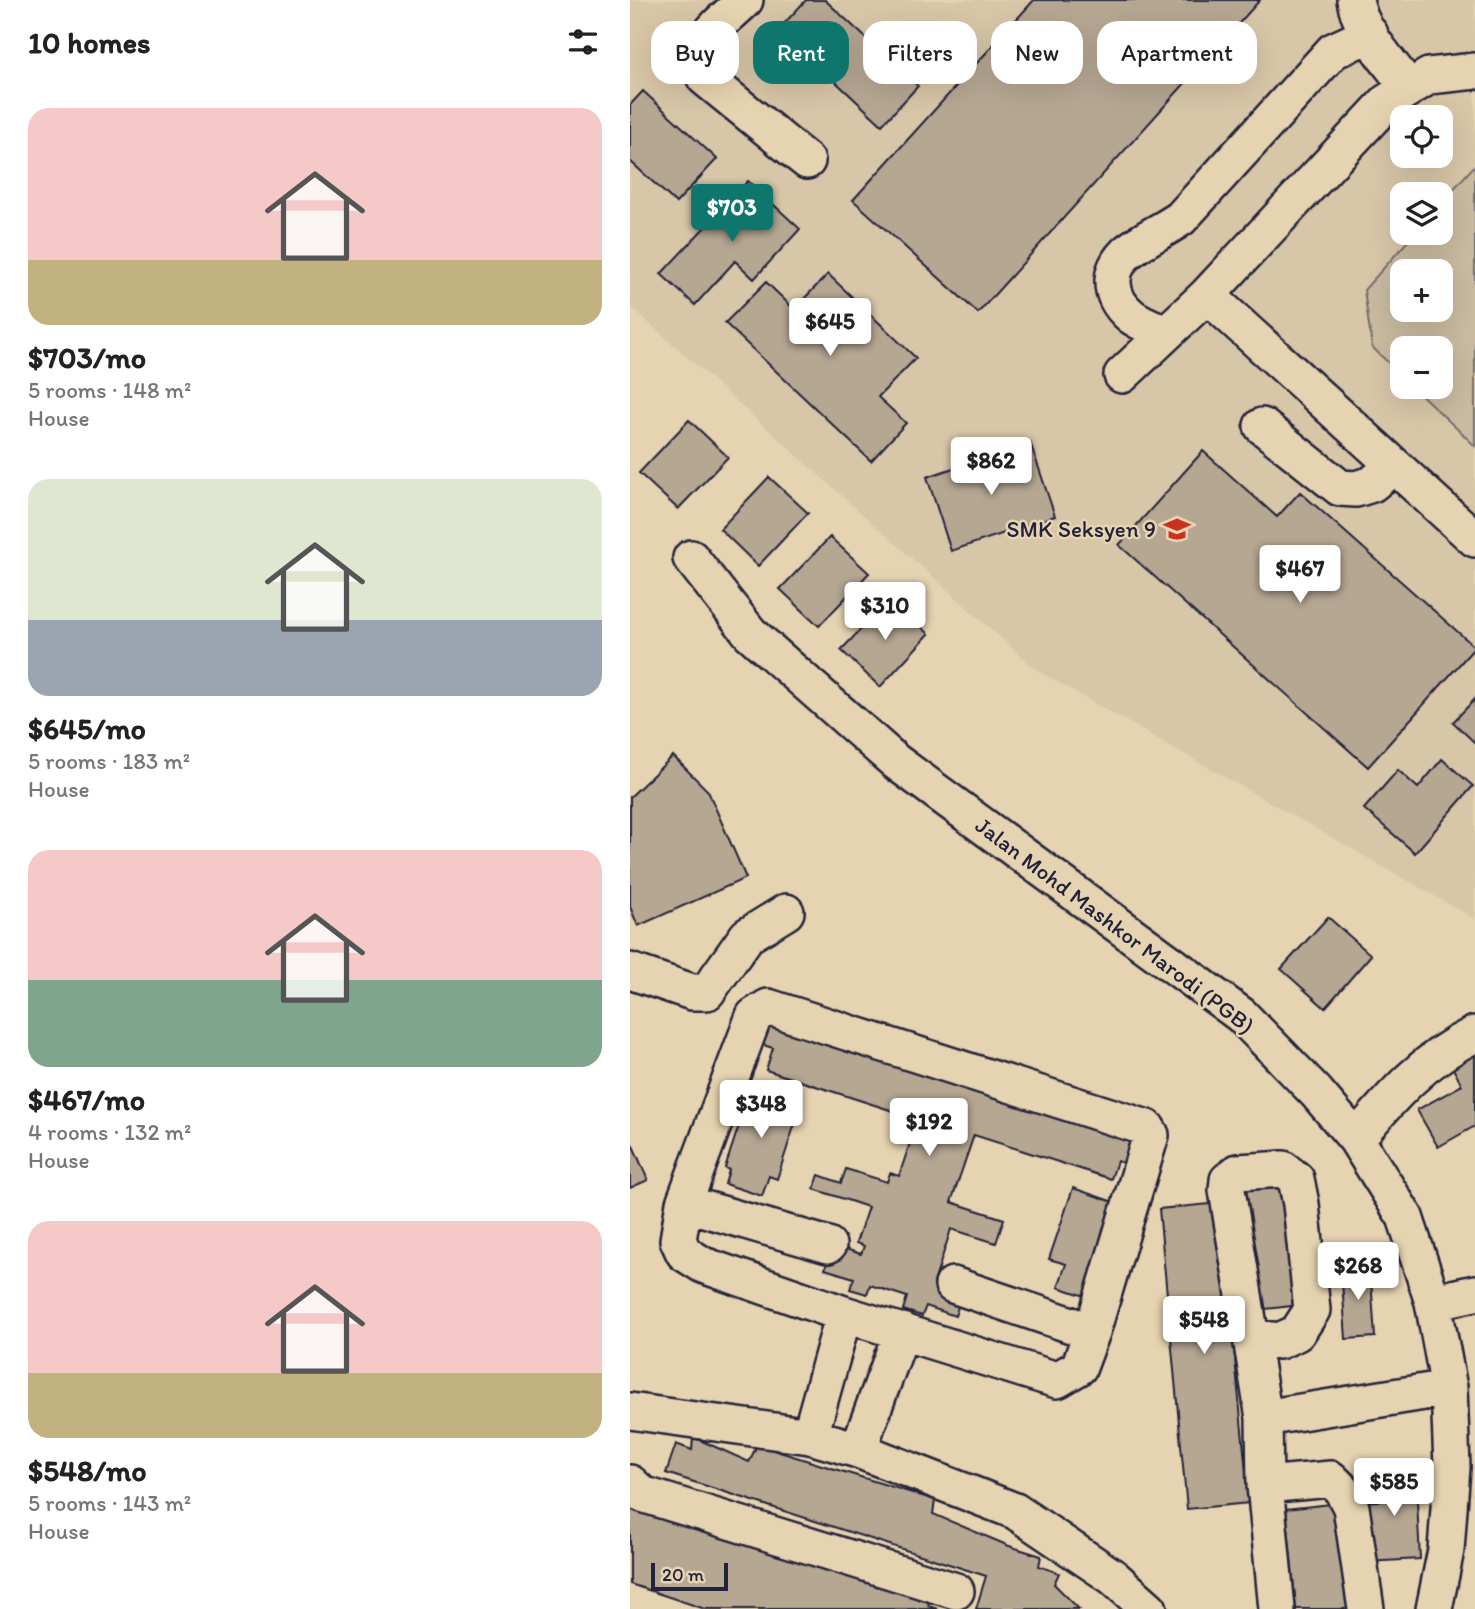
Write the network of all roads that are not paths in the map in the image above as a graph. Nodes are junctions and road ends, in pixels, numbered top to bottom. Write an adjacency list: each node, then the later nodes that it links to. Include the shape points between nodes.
1 (745, 0): 6 (lane, via 706,40 698,65 705,78)
2 (1355, 0): 3 (lane)
3 (1370, 34): 5 (lane); 8 (lane, via 1333,51 1181,218 1131,248 1114,270 1116,300 1132,317)
4 (1475, 71): 5 (lane, via 1429,76)
5 (1408, 87): 7 (lane, via 1387,102)
6 (807, 161)
7 (1207, 295): 8 (lane); 11 (lane)
8 (1165, 333): 9 (lane)
9 (1122, 375)
10 (1262, 426): 11 (lane, via 1340,488 1372,484)
11 (1394, 466): 12 (lane)
12 (1475, 539)
13 (691, 558): 17 (lane, Jalan Mohd Mashkor Marodi (PGB), via 750,633 896,762 1241,1015)
14 (786, 912): 15 (lane, via 747,936 707,992 692,992)
15 (630, 971)
16 (1475, 1034): 17 (lane, via 1453,1045 1399,1088)
17 (1356, 1139): 22 (lane, Jalan Mohd Mashkor Marodi (PGB), via 1405,1217)
18 (684, 1203): 19 (lane); 23 (lane, via 678,1240 684,1253 703,1265); 25 (lane, via 754,1016 768,1007 1146,1128 1150,1135)
19 (828, 1245)
20 (953, 1285): 25 (lane)
21 (1475, 1293): 22 (lane)
22 (1433, 1302): 27 (lane, Jalan Mohd Mashkor Marodi (PGB))
23 (844, 1314): 24 (lane); 30 (lane)
24 (902, 1331): 25 (lane, via 1057,1380 1079,1367); 31 (lane)
25 (1092, 1332)
26 (1251, 1337): 26 (lane, via 1228,1180 1238,1172 1283,1169 1296,1178 1312,1310 1297,1333 1279,1341); 29 (lane)
27 (1449, 1388): 29 (lane); 32 (lane, Jalan Mohd Mashkor Marodi (PGB))
28 (630, 1411): 30 (lane)
29 (1264, 1418): 34 (lane)
30 (810, 1436): 31 (lane)
31 (858, 1450): 36 (lane, via 1015,1511 1113,1577)
32 (1464, 1467): 39 (lane, Jalan Mohd Mashkor Marodi (PGB))
33 (630, 1483): 35 (lane, via 642,1494)
34 (1265, 1485): 37 (lane); 38 (lane, via 1331,1479 1342,1490 1351,1507)
35 (956, 1591)
36 (1149, 1609)
37 (1277, 1609)
38 (1366, 1609)
39 (1434, 1609)

